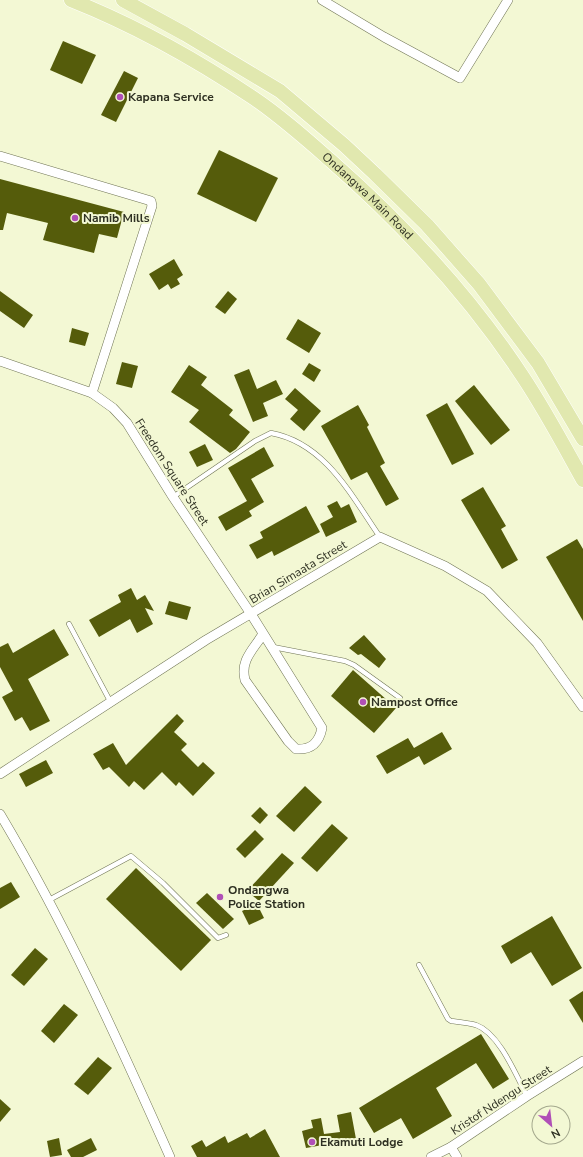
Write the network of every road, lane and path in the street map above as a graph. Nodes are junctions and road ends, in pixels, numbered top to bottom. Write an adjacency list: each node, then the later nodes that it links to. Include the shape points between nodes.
1 (71, 0): 6 (main road, Ondangwa Main Road)
2 (123, 0): 5 (main road, Ondangwa Main Road)
3 (322, 0): 4 (street, via 460,78)
4 (508, 0)
5 (185, 34): 6 (main road); 10 (main road, Ondangwa Main Road, via 280,91 344,145 427,225 479,284 538,363)
6 (176, 51): 11 (main road, Ondangwa Main Road, via 253,97 300,133 359,185 440,268 524,378)
7 (0, 156): 9 (street, via 151,200 152,206)
8 (0, 361): 9 (street, Freedom Square Street)
9 (92, 393): 12 (street, Freedom Square Street, via 128,423)
10 (583, 439)
11 (583, 480)
12 (173, 497): 13 (lane, via 255,441 271,433 295,440 318,455 333,469); 14 (street, Freedom Square Street)
13 (380, 537): 14 (street, Brian Simaata Street); 20 (street, via 445,566 488,591 537,643)
14 (251, 614): 16 (street, Freedom Square Street); 19 (street, Brian Simaata Street)
15 (69, 624): 19 (lane)
16 (263, 634): 17 (street, Freedom Square Street); 17 (street, Freedom Square Street, via 245,660 242,670 245,680 288,741 296,749 305,749 313,746 320,738 322,728)
17 (271, 646): 18 (lane, via 345,661)
18 (400, 698)
19 (110, 701): 21 (street, Brian Simaata Street)
20 (583, 707)
21 (0, 774)
22 (0, 814): 23 (street)
23 (49, 900): 24 (lane, via 131,856 163,883 218,938); 29 (street, via 129,1064)
24 (226, 935)
25 (419, 965): 27 (lane, via 448,1019 476,1025 492,1037 504,1053)
26 (583, 1061): 27 (street, Kristof Ndengu Street)
27 (527, 1096): 28 (street, Kristof Ndengu Street)
28 (451, 1147): 30 (street, Kristof Ndengu Street); 31 (street)
29 (170, 1157)
30 (431, 1157)
31 (457, 1157)

